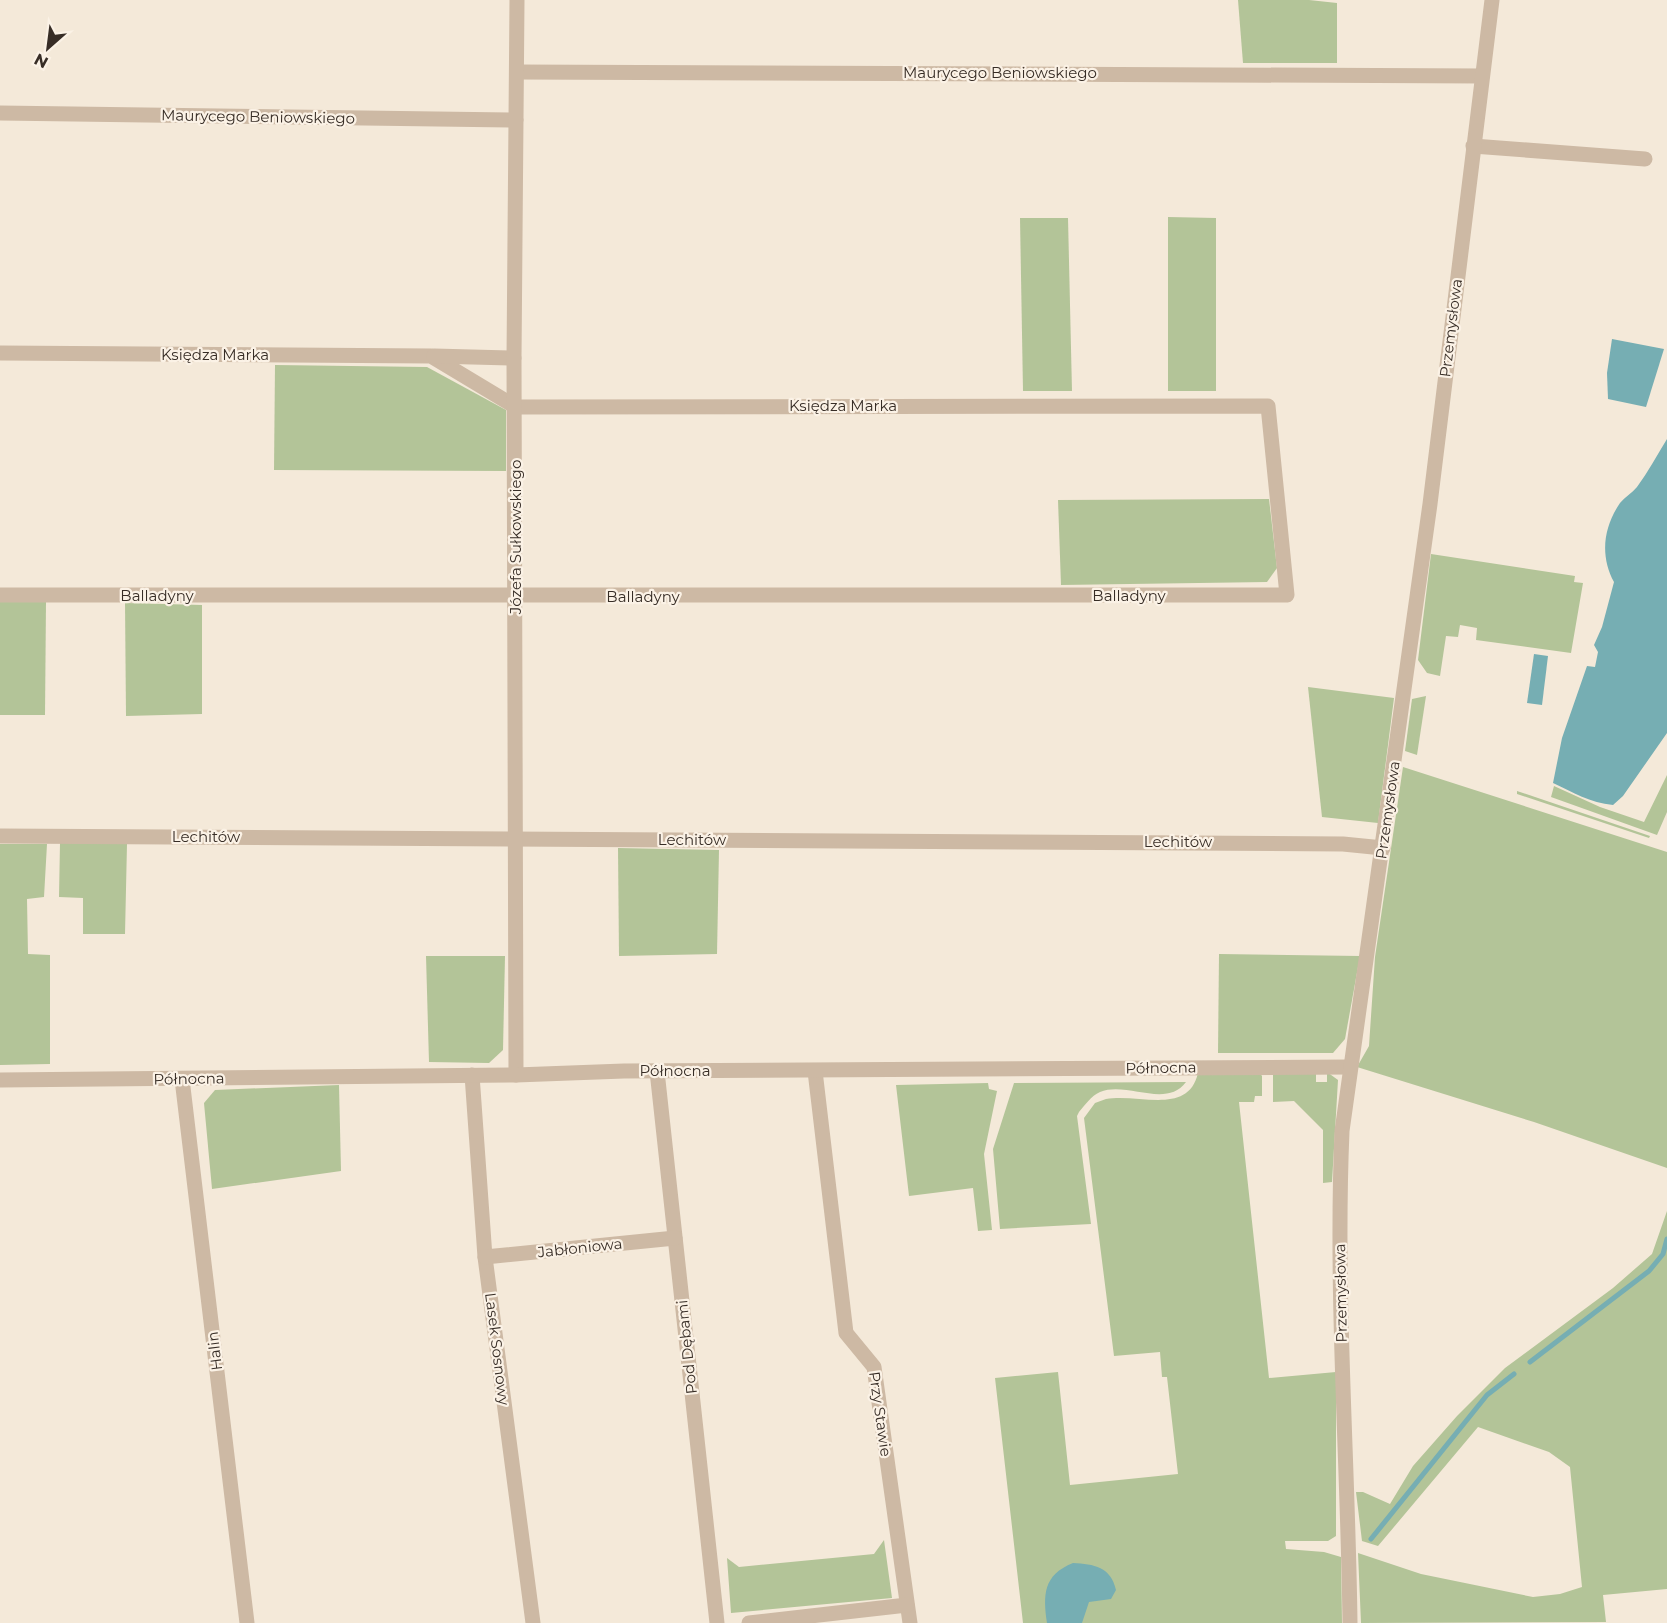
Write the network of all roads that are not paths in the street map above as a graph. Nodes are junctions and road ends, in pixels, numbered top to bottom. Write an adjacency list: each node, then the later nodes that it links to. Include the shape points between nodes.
1 (517, 0): 3 (street, Józefa Sułkowskiego)
2 (1492, 0): 4 (street, Przemysłowa)
3 (517, 72): 4 (street, Maurycego Beniowskiego); 6 (street, Józefa Sułkowskiego)
4 (1482, 76): 7 (street, Przemysłowa)
5 (0, 113): 6 (street, Maurycego Beniowskiego)
6 (516, 120): 11 (street, Józefa Sułkowskiego)
7 (1473, 146): 8 (street); 18 (street, Przemysłowa)
8 (1645, 159)
9 (0, 353): 10 (street, Księdza Marka)
10 (431, 356): 11 (street, Księdza Marka); 12 (street)
11 (514, 358): 12 (street, Józefa Sułkowskiego)
12 (516, 407): 14 (street, Księdza Marka, via 1268,406); 15 (street, Józefa Sułkowskiego)
13 (0, 595): 15 (street, Balladyny)
14 (1287, 595): 15 (street, Balladyny)
15 (516, 597): 17 (street, Józefa Sułkowskiego)
16 (0, 836): 17 (street, Lechitów)
17 (517, 840): 18 (street, Lechitów, via 1319,843); 23 (street, Józefa Sułkowskiego)
18 (1383, 848): 19 (street, Przemysłowa)
19 (1349, 1067): 21 (street, Północna); 34 (street, Przemysłowa, via 1339,1193)
20 (657, 1071): 21 (street, Północna); 23 (street, Północna); 26 (street, Pod Dębami)
21 (815, 1071): 28 (street, Przy Stawie, via 846,1333 874,1367)
22 (472, 1075): 23 (street, Północna); 24 (street, Północna); 27 (street, Lasek Sosnowy)
23 (516, 1075)
24 (182, 1079): 25 (street, Północna); 29 (street, Halin)
25 (0, 1080)
26 (675, 1238): 27 (street, Jabłoniowa); 31 (street, Pod Dębami)
27 (485, 1257): 30 (street, Lasek Sosnowy)
28 (907, 1605): 32 (street); 33 (street, Przy Stawie)
29 (247, 1623)
30 (533, 1623)
31 (717, 1623)
32 (749, 1623)
33 (910, 1623)
34 (1350, 1623)

